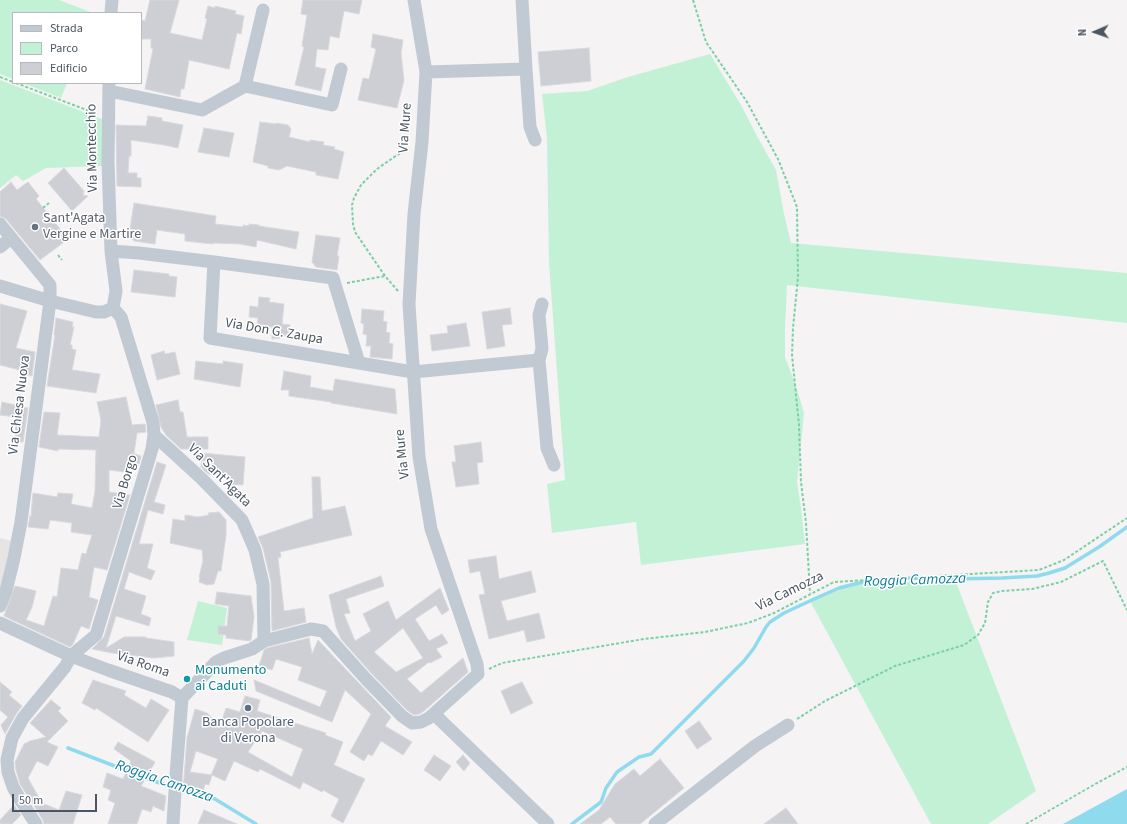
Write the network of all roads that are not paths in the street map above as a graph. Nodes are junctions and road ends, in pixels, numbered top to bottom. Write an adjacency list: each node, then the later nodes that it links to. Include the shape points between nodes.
1 (112, 0): 5 (street)
2 (414, 0): 8 (street, Via Mure)
3 (522, 0): 7 (street)
4 (263, 10): 9 (street)
5 (111, 12)
6 (341, 69): 9 (street, via 332,105)
7 (526, 69): 8 (street); 11 (street, via 530,127)
8 (426, 72): 23 (street, Via Mure, via 409,304)
9 (245, 86): 10 (street, via 202,110)
10 (109, 87): 15 (street, Via Montecchio)
11 (535, 140)
12 (0, 224): 13 (street, Via Chiesa Nuova)
13 (11, 238): 14 (street); 18 (street, Via Chiesa Nuova, via 50,285)
14 (0, 247)
15 (111, 251): 16 (street); 20 (street, Via Montecchio, via 116,291)
16 (214, 262): 22 (street, via 333,278); 22 (street, Via Don G. Zaupa, via 210,338)
17 (0, 286): 18 (street)
18 (50, 301): 20 (street, via 96,312); 26 (street, Via Chiesa Nuova, via 21,522 6,591)
19 (542, 304): 21 (street, via 539,315 542,349)
20 (113, 308): 24 (street, Via Borgo, via 121,318 153,422)
21 (539, 360): 23 (street, Via Don G. Zaupa); 25 (street, via 547,448)
22 (359, 363): 23 (street, Via Don G. Zaupa)
23 (412, 372): 31 (street, Via Mure, via 418,457 431,529 477,664 478,674)
24 (154, 435): 28 (street, Via Sant'Agata, via 242,520 254,550 263,584); 29 (street, Via Borgo, via 96,635)
25 (554, 465)
26 (0, 606)
27 (0, 623): 29 (street, Via Roma)
28 (264, 641): 30 (street, via 252,649 216,662); 31 (street, via 311,629 323,631 402,716 412,723 421,722)
29 (71, 656): 30 (street, Via Roma, via 172,692); 33 (street, Via Borgo, via 17,726 7,760 13,787)
30 (182, 698): 34 (street)
31 (434, 714): 35 (street)
32 (788, 725): 36 (street, via 755,746)
33 (36, 824)
34 (173, 824)
35 (548, 824)
36 (655, 824)

